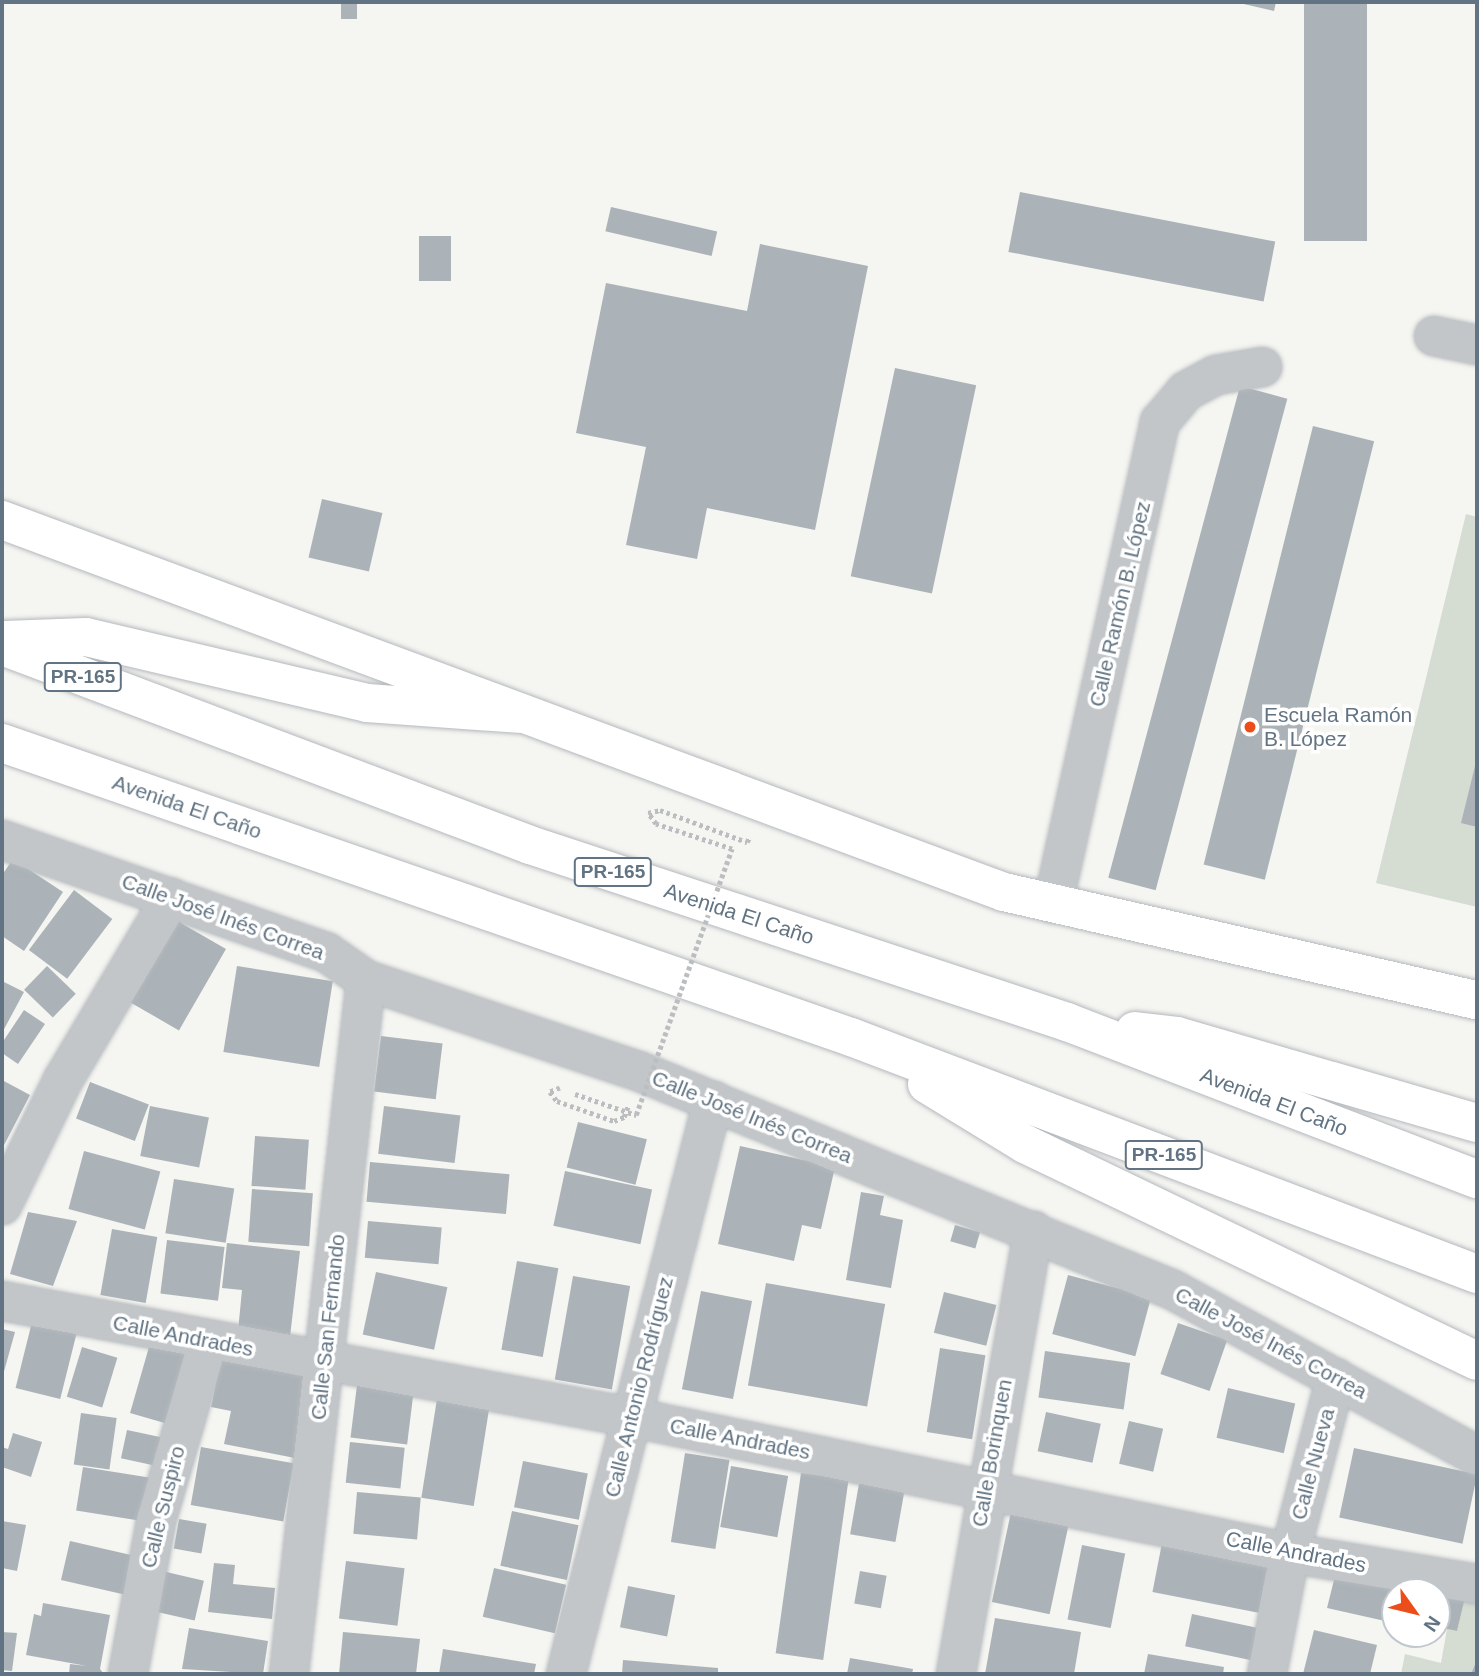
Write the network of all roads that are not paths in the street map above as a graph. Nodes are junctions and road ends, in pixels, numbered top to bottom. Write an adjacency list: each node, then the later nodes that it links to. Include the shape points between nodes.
1 (1434, 336): 2 (street)
2 (1477, 345)
3 (1262, 368): 11 (street, Calle Ramón B. López, via 1216,375 1186,391 1160,422)
4 (2, 520): 7 (main road)
5 (2, 640): 7 (main road, via 86,637 367,703)
6 (2, 646): 14 (main road, Avenida El Caño / PR-165, via 530,845)
7 (519, 715): 11 (main road, via 1004,892)
8 (2, 743): 15 (main road, Avenida El Caño / PR-165)
9 (2, 840): 10 (street, Calle José Inés Correa)
10 (171, 898): 12 (street, Calle José Inés Correa, via 326,951); 19 (street, via 63,1080)
11 (1053, 904): 13 (main road)
12 (366, 980): 16 (street, Calle José Inés Correa); 25 (street, Calle San Fernando)
13 (1477, 1000)
14 (1067, 1023): 17 (main road, via 1177,1036); 18 (main road, Avenida El Caño / PR-165)
15 (851, 1037): 21 (main road, Avenida El Caño / PR-165); 24 (main road, via 1025,1144)
16 (713, 1101): 20 (street, Calle José Inés Correa); 27 (street, Calle Antonio Rodríguez)
17 (1477, 1123)
18 (1477, 1179)
19 (2, 1205)
20 (1033, 1231): 26 (street, Calle José Inés Correa, via 1173,1290); 29 (street, Calle Borinquen)
21 (1477, 1274)
22 (2, 1301): 23 (street, Calle Andrades)
23 (208, 1342): 25 (street, Calle Andrades); 32 (street, Calle Suspiro, via 156,1521)
24 (1477, 1361)
25 (324, 1362): 27 (street, Calle Andrades); 33 (street, Calle San Fernando)
26 (1336, 1378): 28 (street, Calle José Inés Correa); 30 (street, Calle Nueva)
27 (630, 1417): 29 (street, Calle Andrades); 34 (street, Calle Antonio Rodríguez)
28 (1477, 1456)
29 (985, 1488): 30 (street, Calle Andrades); 35 (street, Calle Borinquen)
30 (1290, 1553): 31 (street, Calle Andrades); 36 (street, Calle Nueva)
31 (1477, 1584)
32 (128, 1674)
33 (289, 1674)
34 (566, 1674)
35 (956, 1674)
36 (1267, 1674)

